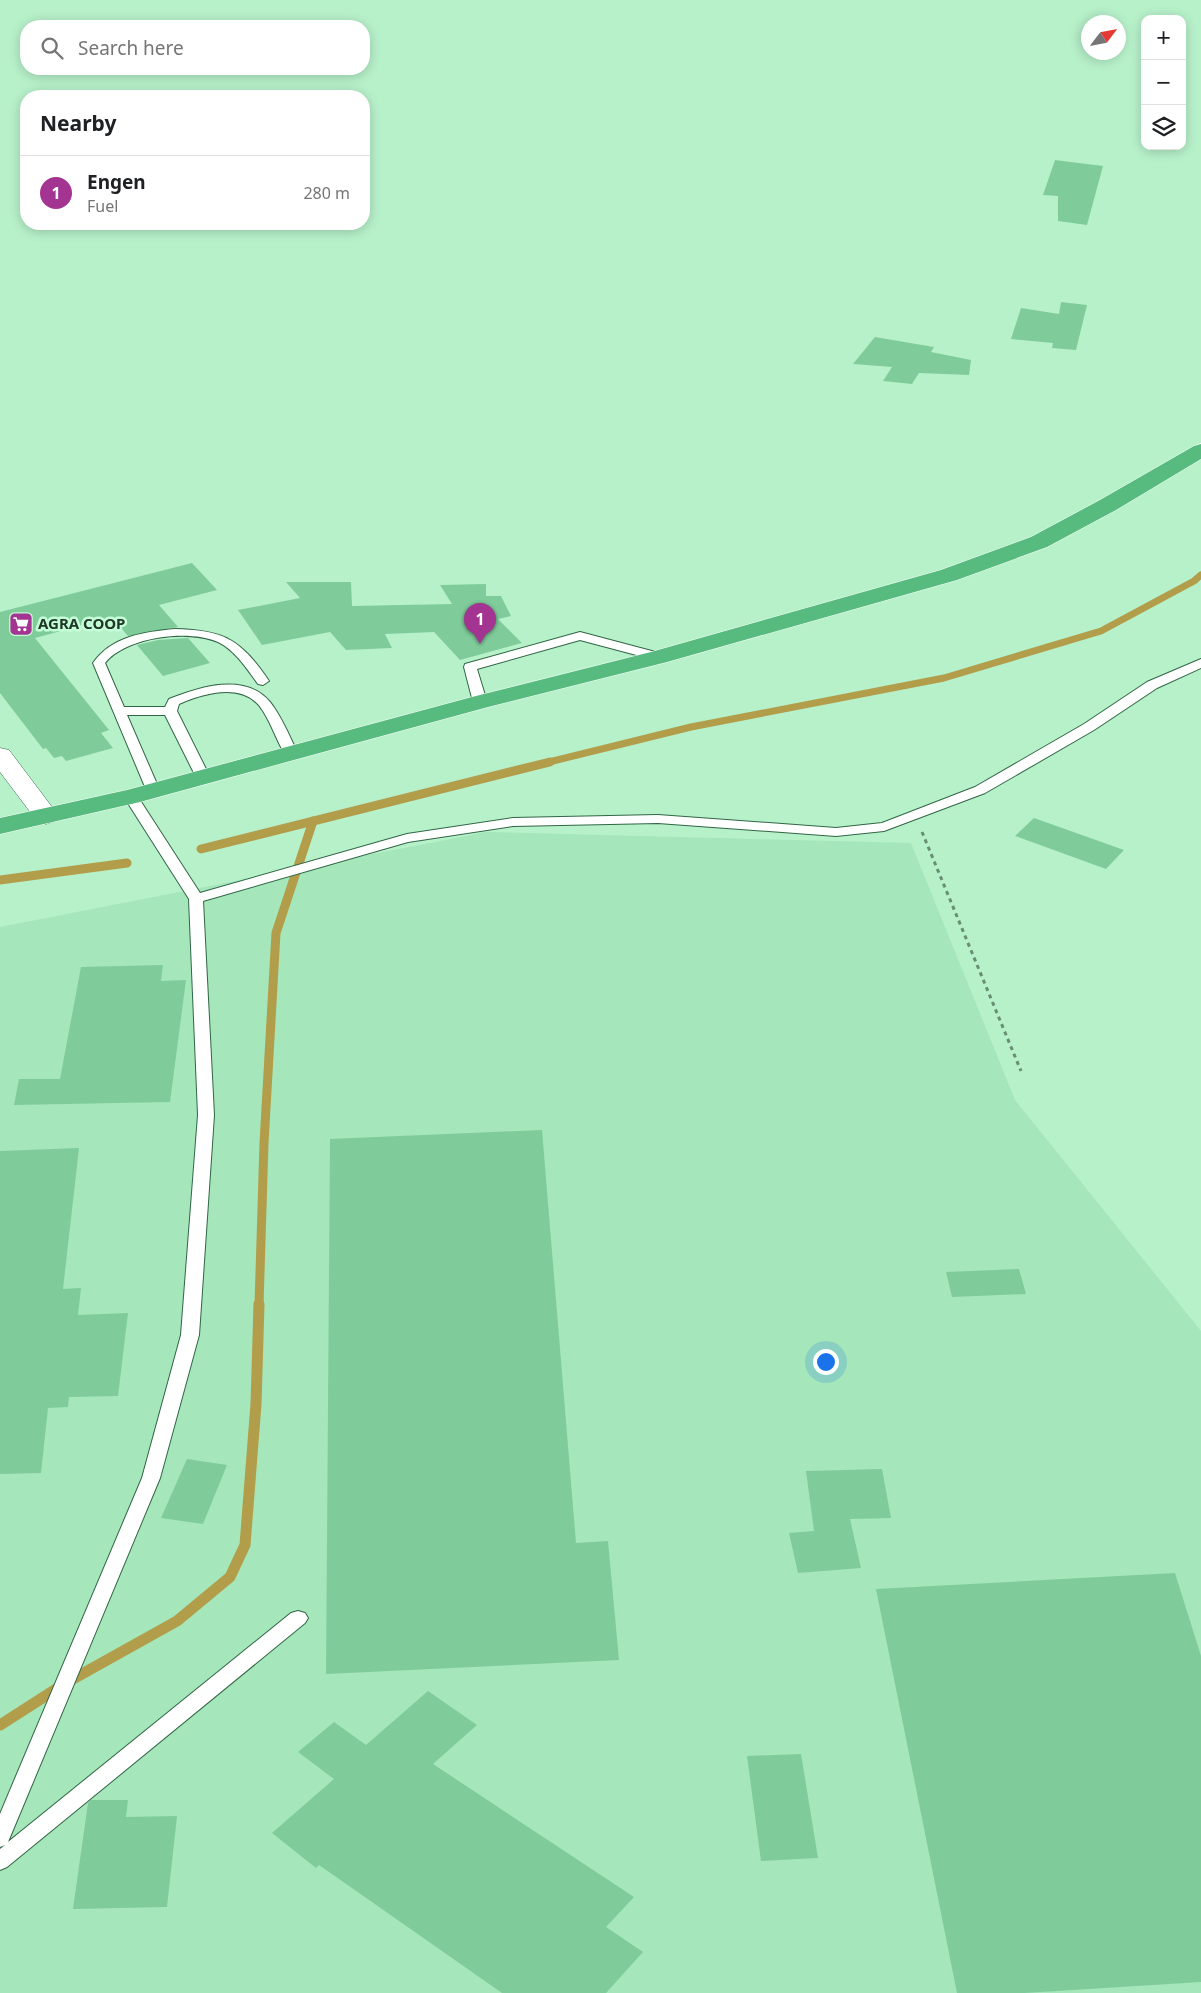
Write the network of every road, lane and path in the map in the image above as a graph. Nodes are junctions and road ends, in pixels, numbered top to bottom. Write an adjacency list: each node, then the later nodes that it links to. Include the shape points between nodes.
1 (1201, 450): 2 (highway, via 1039,542 996,559 940,578)
2 (659, 657): 5 (highway); 5 (lane, via 580,636 470,666)
3 (1201, 662): 14 (lane, via 1152,685 1089,727 980,790)
4 (263, 681): 6 (lane, via 248,661 224,640 198,632 163,633 115,647 103,654 99,663)
5 (480, 702): 8 (highway)
6 (119, 711): 7 (lane); 11 (lane)
7 (170, 711): 8 (lane, via 174,702 191,694 211,689 245,690 263,702); 10 (lane)
8 (291, 753): 10 (highway)
9 (0, 755): 13 (street)
10 (203, 777): 11 (highway)
11 (142, 794): 12 (highway); 17 (lane)
12 (79, 810): 13 (highway); 16 (highway)
13 (46, 816): 15 (highway)
14 (915, 816): 17 (lane, via 884,827 836,832 658,820 513,822 407,838); 18 (path)
15 (0, 826)
16 (0, 835)
17 (196, 899): 20 (lane, via 206,1115 190,1335 150,1478)
18 (1021, 1071)
19 (298, 1618): 21 (lane)
20 (0, 1838)
21 (0, 1861)

